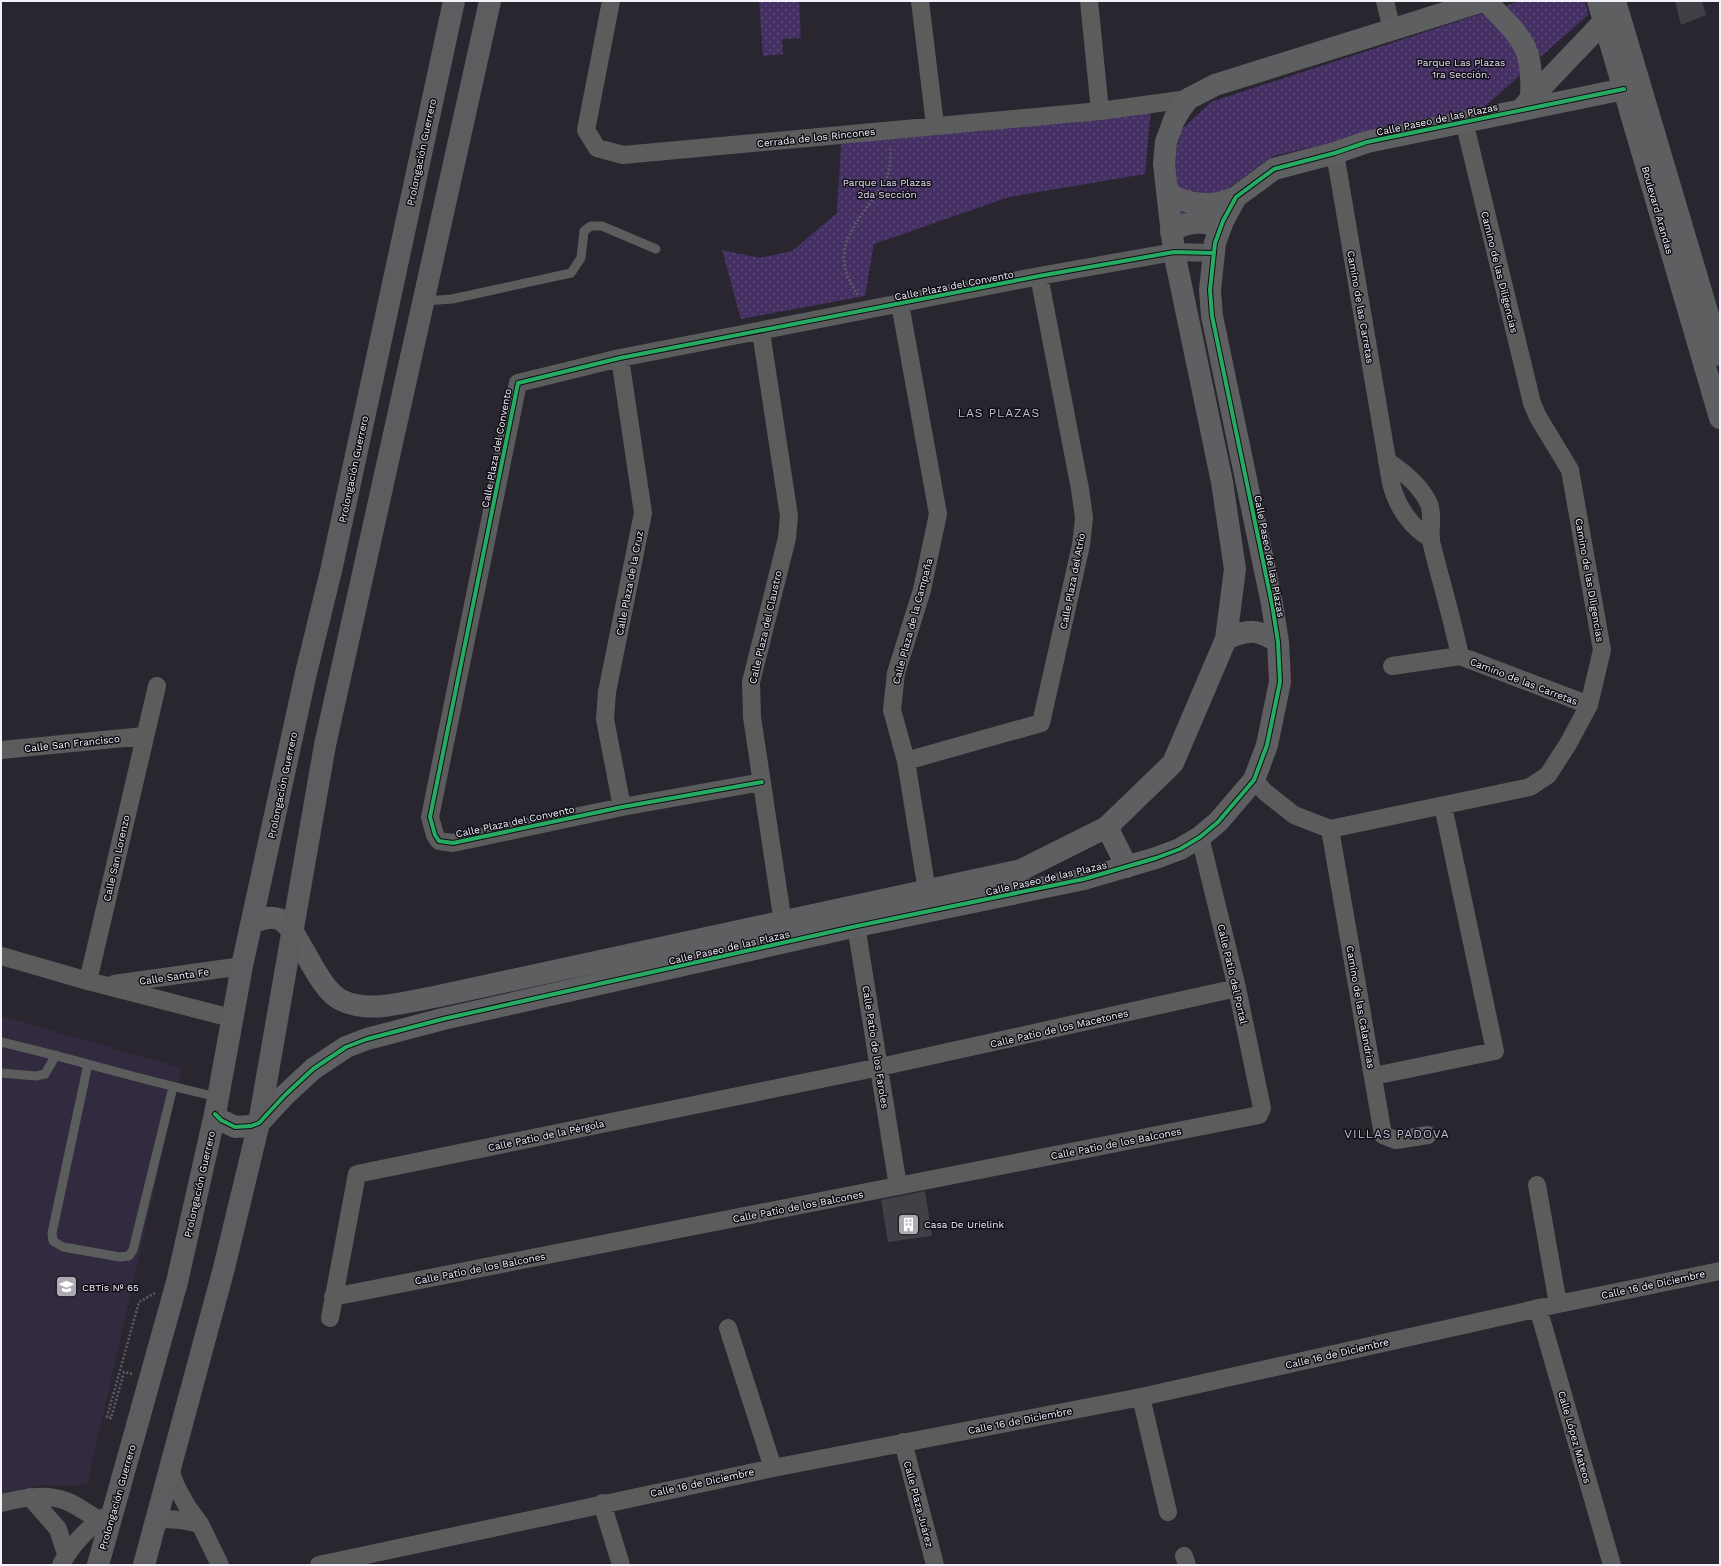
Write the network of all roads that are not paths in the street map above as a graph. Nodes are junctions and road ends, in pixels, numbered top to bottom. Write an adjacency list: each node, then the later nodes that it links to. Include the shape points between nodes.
1 (454, 1): 10 (main road, Prolongación Guerrero)
2 (490, 1): 11 (main road)
3 (611, 1): 17 (street, Cerrada de los Rincones, via 586,130 597,148 623,155)
4 (920, 1): 17 (street)
5 (1089, 1): 15 (street)
6 (1385, 1): 9 (street)
7 (1485, 1): 9 (street, Calle Paseo de las Plazas); 14 (street, via 1510,25 1525,46 1531,64)
8 (1609, 8): 12 (street, Boulevard Arandas); 14 (street); 28 (street, Boulevard Arandas)
9 (1392, 30): 13 (street, Calle Paseo de las Plazas, via 1232,78)
10 (439, 68): 11 (main road); 39 (main road, Prolongación Guerrero, via 331,571)
11 (473, 75): 26 (main road)
12 (1624, 89): 14 (street, Calle Paseo de las Plazas); 32 (street, Boulevard Arandas, via 1684,302)
13 (1188, 99): 15 (street, Cerrada de los Rincones); 19 (street, Calle Paseo de las Plazas, via 1174,120 1166,142 1164,164)
14 (1527, 104): 16 (street, Calle Paseo de las Plazas)
15 (1100, 111): 17 (street, Cerrada de los Rincones)
16 (1464, 121): 18 (street, Calle Paseo de las Plazas, via 1367,142); 42 (street, Camino de las Diligencias, via 1532,403 1538,418 1570,470 1602,650)
17 (935, 125)
18 (1335, 153): 20 (street, Calle Paseo de las Plazas, via 1274,169); 33 (street, Camino de las Carretas)
19 (1168, 194): 20 (street, via 1181,201 1204,204 1228,201); 22 (street, Calle Paseo de las Plazas)
20 (1236, 197): 21 (street, Calle Paseo de las Plazas)
21 (1219, 230): 22 (street, via 1212,225 1201,223 1184,225); 24 (street, Calle Paseo de las Plazas)
22 (1173, 242): 24 (street, Calle Plaza del Convento); 25 (street, Calle Plaza del Convento); 35 (street, Calle Paseo de las Plazas, via 1222,482 1235,570)
23 (656, 249): 26 (lane, via 602,226 591,226 584,231 581,258 572,273 452,298)
24 (1214, 253): 36 (street, Calle Paseo de las Plazas, via 1210,290 1212,316)
25 (1039, 276): 27 (street, Calle Plaza del Convento); 45 (street, Calle Plaza del Atrio, via 1084,518 1081,545 1041,723)
26 (424, 301): 40 (main road)
27 (900, 304): 29 (street, Calle Plaza del Convento); 45 (street, Calle Plaza de la Campaña, via 938,514 922,590 896,673 892,710)
28 (1715, 322): 30 (street, Boulevard Arandas)
29 (761, 332): 31 (street, Calle Plaza del Convento); 47 (street, Calle Plaza del Claustro, via 789,516 787,538 751,682 752,717)
30 (1720, 355)
31 (620, 358): 49 (street, Calle Plaza de la Cruz, via 643,513 605,719); 49 (street, Calle Plaza del Convento, via 518,383 430,817 439,841 453,843)
32 (1720, 418)
33 (1388, 461): 34 (street, Camino de las Carretas, via 1395,498 1418,530); 34 (street, Camino de las Carretas, via 1402,470 1422,492 1431,514)
34 (1431, 538): 37 (street, Camino de las Carretas)
35 (1226, 640): 36 (street, via 1242,632 1253,631); 50 (street, Calle Paseo de las Plazas, via 1173,763)
36 (1278, 642): 46 (street, Calle Paseo de las Plazas, via 1280,682 1266,745)
37 (1460, 656): 38 (street, Camino de las Carretas); 42 (street, Camino de las Carretas)
38 (1392, 666)
39 (306, 673): 40 (main road); 56 (main road, Prolongación Guerrero)
40 (341, 680): 58 (main road, via 325,745)
41 (157, 686): 43 (street, Calle San Lorenzo)
42 (1588, 705): 48 (street, Camino de las Diligencias, via 1558,761 1539,782 1530,787)
43 (144, 736): 44 (street, Calle San Francisco); 61 (street, Calle San Lorenzo)
44 (1, 750)
45 (906, 761): 54 (street, Calle Plaza de la Campaña)
46 (1254, 780): 51 (street, via 1294,815); 52 (street, Calle Paseo de las Plazas, via 1237,802)
47 (762, 782): 49 (street, Calle Plaza del Convento); 57 (street, Calle Plaza del Claustro)
48 (1443, 806): 51 (street, Camino de las Diligencias); 70 (street, Camino de las Calandrias, via 1495,1051)
49 (622, 807)
50 (1107, 827): 53 (street); 54 (street, Calle Paseo de las Plazas, via 1021,870)
51 (1330, 829): 70 (street, Camino de las Calandrias)
52 (1200, 837): 53 (street, Calle Paseo de las Plazas, via 1162,856); 63 (street, Calle Patio del Portal)
53 (1127, 867): 55 (street, Calle Paseo de las Plazas, via 1084,879)
54 (927, 891): 55 (street, Calle Paseo de las Plazas)
55 (855, 917): 57 (street, Calle Paseo de las Plazas); 68 (street, Calle Patio de los Faroles); 74 (street, Calle Paseo de las Plazas, via 367,1039 346,1047 313,1069 285,1094)
56 (252, 923): 58 (street, Calle Paseo de las Plazas, via 263,918 278,919 284,922); 60 (main road, Prolongación Guerrero)
57 (784, 923): 58 (street, Calle Paseo de las Plazas, via 434,997 370,1006 354,1005 332,994)
58 (292, 934): 74 (main road)
59 (1, 956): 61 (street, Calle Santa Fe)
60 (242, 966): 62 (street, Calle Santa Fe); 64 (main road, Prolongación Guerrero)
61 (88, 981): 62 (street, Calle Santa Fe)
62 (105, 986): 64 (street, Calle Santa Fe)
63 (1237, 988): 68 (street, Calle Patio de los Macetones); 73 (street, Calle Patio del Portal)
64 (232, 1018): 72 (main road, Prolongación Guerrero)
65 (1, 1042): 66 (lane)
66 (56, 1055): 67 (lane); 69 (lane, via 45,1074 36,1076)
67 (88, 1064): 71 (lane); 71 (lane, via 52,1233 53,1241 63,1247 120,1257 129,1256 133,1250)
68 (880, 1067): 77 (street, Calle Patio de los Faroles); 79 (street, Calle Patio de la Pérgola, via 357,1174)
69 (1, 1073)
70 (1374, 1076): 75 (street, via 1384,1135 1396,1140)
71 (173, 1087): 72 (lane)
72 (216, 1105): 74 (street, via 221,1120 235,1127); 92 (main road, Prolongación Guerrero, via 177,1282)
73 (1262, 1111): 77 (street, Calle Patio de los Balcones, via 1259,1115)
74 (259, 1123): 87 (main road, via 224,1268)
75 (1428, 1135)
76 (1537, 1185): 80 (street)
77 (898, 1186): 79 (street, Calle Patio de los Balcones)
78 (1720, 1271): 80 (street, Calle 16 de Diciembre)
79 (333, 1297): 82 (street, Calle Patio de la Pérgola)
80 (1558, 1304): 81 (street, Calle 16 de Diciembre)
81 (1538, 1308): 84 (street, Calle 16 de Diciembre); 102 (street, Calle López Mateos)
82 (330, 1318)
83 (728, 1328): 86 (street)
84 (1141, 1397): 85 (street, Calle 16 de Diciembre); 91 (street)
85 (903, 1442): 86 (street, Calle 16 de Diciembre); 101 (street, Calle Plaza Juárez)
86 (773, 1468): 90 (street, Calle 16 de Diciembre)
87 (170, 1470): 93 (main road); 94 (street, via 187,1506)
88 (30, 1497): 89 (street); 92 (street, via 50,1497 66,1501); 95 (street, via 58,1529)
89 (1, 1503)
90 (602, 1503): 99 (street, Calle 16 de Diciembre); 100 (street)
91 (1168, 1512)
92 (106, 1516): 95 (street); 96 (main road, Prolongación Guerrero)
93 (156, 1520): 94 (street, via 171,1518); 97 (main road)
94 (200, 1524): 98 (street)
95 (64, 1559)
96 (98, 1565)
97 (144, 1565)
98 (220, 1565)
99 (318, 1565)
100 (621, 1565)
101 (936, 1565)
102 (1612, 1565)

